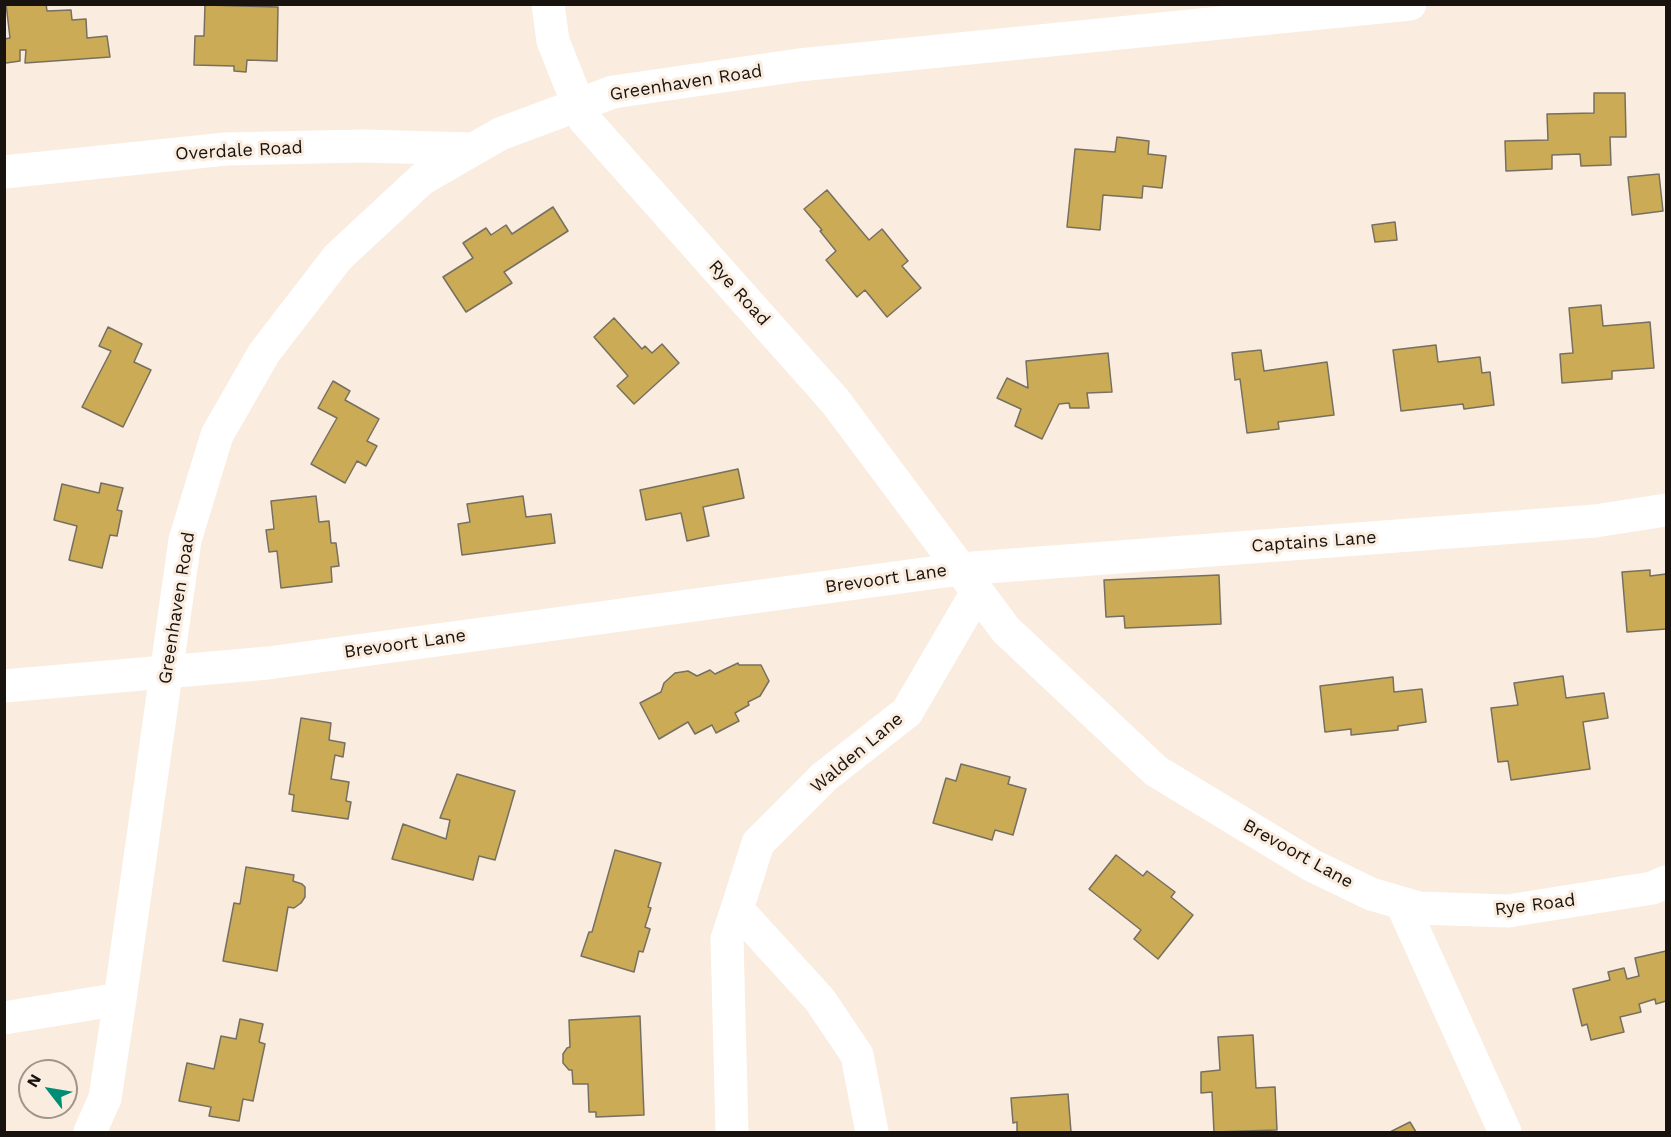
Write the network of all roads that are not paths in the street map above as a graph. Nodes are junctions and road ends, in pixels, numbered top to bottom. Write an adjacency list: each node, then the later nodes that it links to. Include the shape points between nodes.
1 (548, 4): 3 (street, Rye Road, via 554,41)
2 (1410, 4): 3 (street, Greenhaven Road, via 799,65 613,92)
3 (578, 105): 4 (street, Greenhaven Road, via 500,134); 7 (street, Rye Road, via 584,119 835,401)
4 (474, 149): 5 (street, Overdale Road, via 226,149); 8 (street, Greenhaven Road, via 422,179 338,257 264,353 217,435 186,540)
5 (4, 172)
6 (1666, 510): 7 (street, Captains Lane)
7 (969, 580): 8 (street, Brevoort Lane); 11 (street, Brevoort Lane, via 1006,630 1156,771 1311,865 1371,894); 12 (street, Walden Lane, via 907,712 824,777 758,843)
8 (166, 672): 9 (street, Brevoort Lane); 13 (street, Greenhaven Road)
9 (4, 686)
10 (1666, 882): 11 (street, Rye Road, via 1652,888 1508,911 1419,908)
11 (1402, 903): 18 (street)
12 (736, 909): 16 (street, Walden Lane, via 727,939); 17 (street, via 820,1000 857,1055)
13 (120, 999): 14 (street); 15 (street, Greenhaven Road, via 105,1098)
14 (4, 1018)
15 (90, 1132)
16 (732, 1132)
17 (872, 1132)
18 (1505, 1132)

